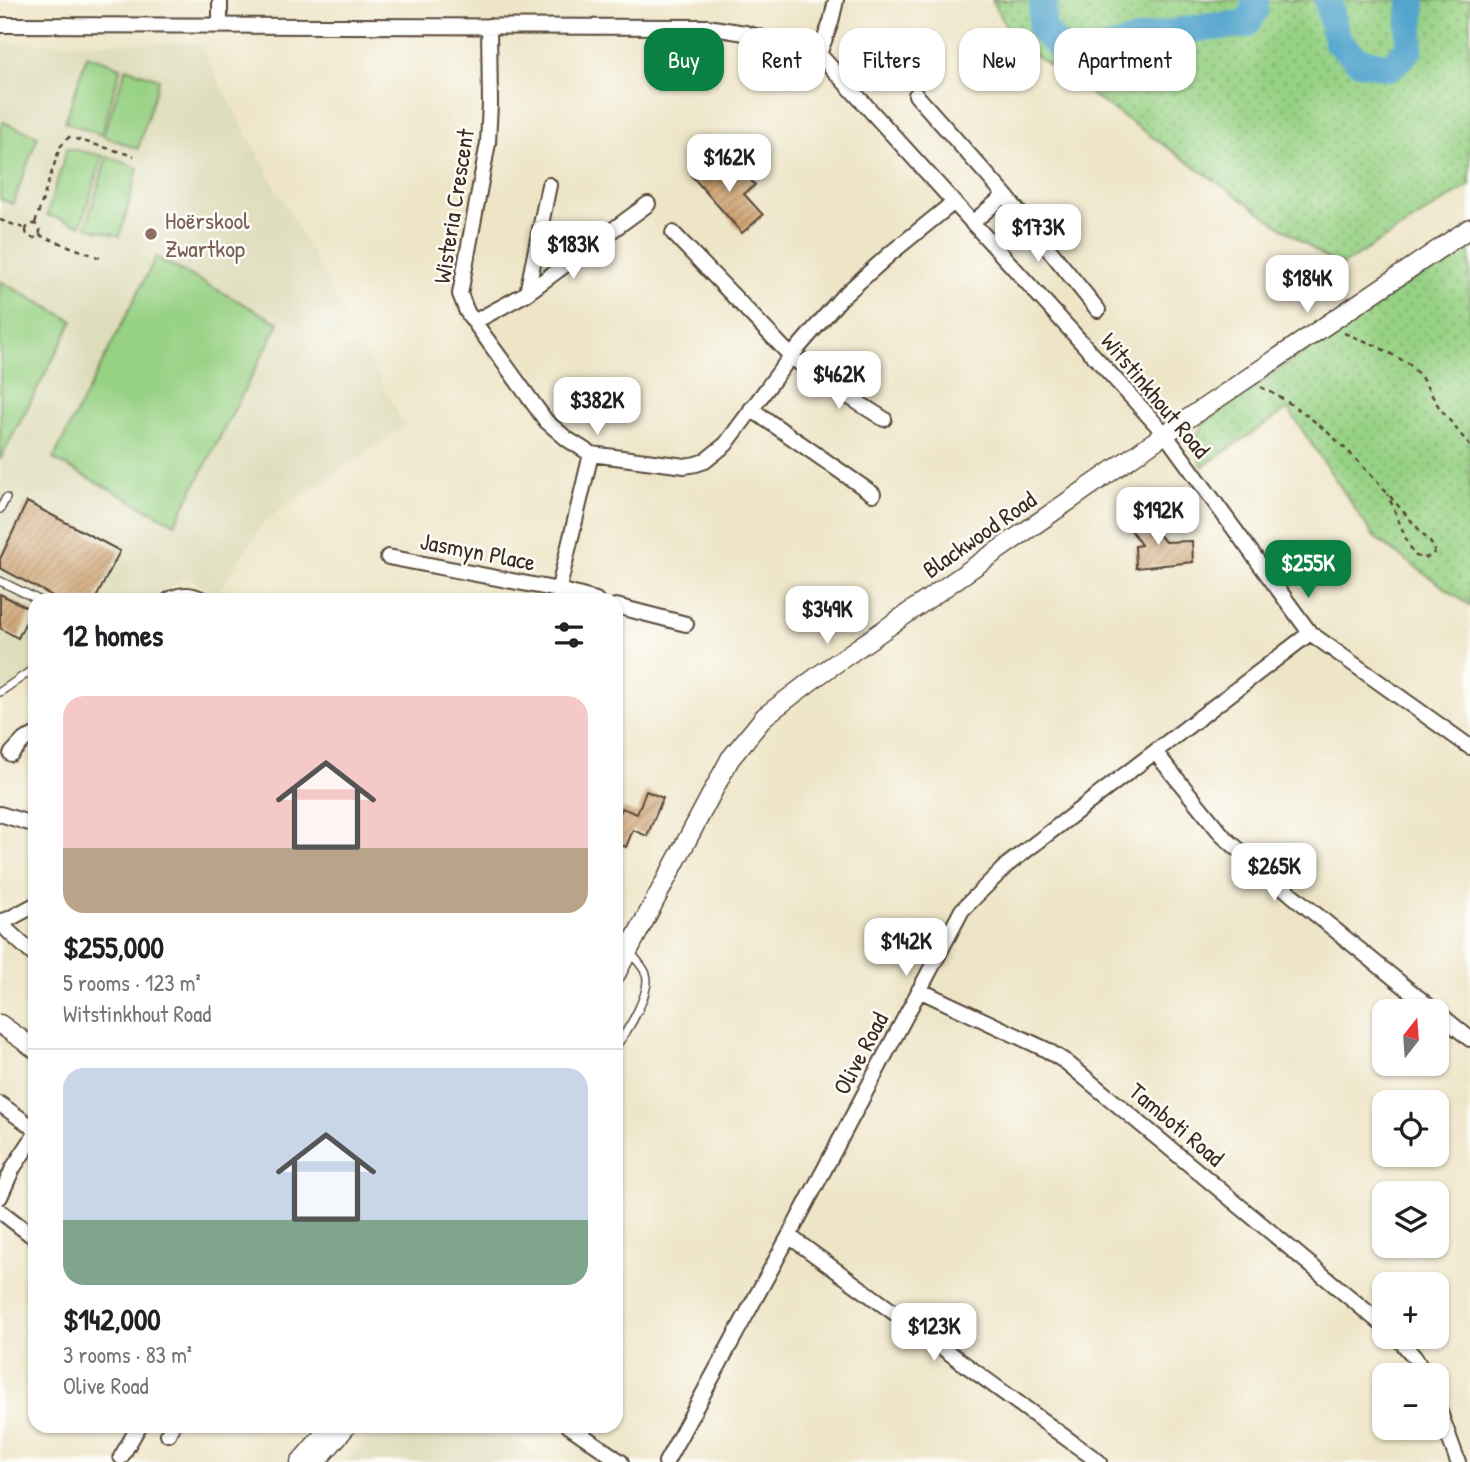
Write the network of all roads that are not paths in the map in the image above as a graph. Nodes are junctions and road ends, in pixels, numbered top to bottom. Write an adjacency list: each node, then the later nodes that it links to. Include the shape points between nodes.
1 (220, 0): 4 (street)
2 (836, 0): 7 (street)
3 (0, 25): 4 (street)
4 (220, 25): 5 (street)
5 (489, 26): 6 (street, via 707,27); 19 (street, Wisteria Crescent, via 488,143 460,294)
6 (738, 32)
7 (825, 38)
8 (825, 61): 12 (street, Witstinkhout Road)
9 (916, 95): 11 (street)
10 (549, 185): 17 (street)
11 (1005, 195): 14 (street); 18 (street)
12 (954, 202): 14 (street, Witstinkhout Road); 20 (street, Wisteria Crescent, via 841,298)
13 (648, 204): 17 (street)
14 (972, 223): 23 (street, Witstinkhout Road)
15 (1470, 228): 23 (street, Blackwood Road)
16 (673, 233): 20 (street)
17 (527, 293): 19 (street)
18 (1098, 310)
19 (474, 321): 24 (street, Wisteria Crescent, via 546,421)
20 (791, 356): 21 (street, Wisteria Crescent); 22 (street)
21 (751, 409): 24 (street, Wisteria Crescent, via 721,450 696,464); 25 (street)
22 (884, 419)
23 (1165, 434): 35 (street, Witstinkhout Road); 47 (street, Blackwood Road, via 765,716 730,759)
24 (591, 454): 31 (street)
25 (873, 494)
26 (6, 498): 27 (lane)
27 (0, 509)
28 (388, 557): 30 (street, Jasmyn Place)
29 (0, 581): 32 (lane)
30 (548, 593)
31 (557, 593)
32 (28, 595)
33 (623, 608): 34 (street)
34 (686, 624)
35 (1310, 632): 39 (street, Witstinkhout Road); 40 (street, Olive Road)
36 (28, 673): 37 (lane)
37 (0, 692)
38 (28, 738): 41 (street)
39 (1470, 747)
40 (1155, 752): 49 (street, Olive Road, via 979,891 962,910); 50 (street, via 1224,837)
41 (11, 754)
42 (0, 814): 43 (street)
43 (28, 823)
44 (28, 910): 45 (street)
45 (3, 927): 46 (street)
46 (28, 950)
47 (628, 950): 48 (street, Blackwood Road); 53 (lane, via 646,979 645,992)
48 (623, 960)
49 (919, 989): 62 (street, Olive Road); 63 (street, Tamboti Road, via 1066,1062)
50 (1420, 999)
51 (1449, 1022): 54 (street)
52 (0, 1024): 55 (street)
53 (623, 1034)
54 (1470, 1039)
55 (28, 1044)
56 (0, 1104): 57 (street)
57 (28, 1124)
58 (28, 1146): 59 (street)
59 (0, 1198)
60 (0, 1211): 61 (street)
61 (28, 1233)
62 (789, 1237): 75 (street, Olive Road); 76 (street)
63 (1372, 1316)
64 (1407, 1349): 65 (street)
65 (1418, 1363)
66 (135, 1433): 71 (street)
67 (325, 1433): 72 (street)
68 (342, 1433): 73 (street)
69 (579, 1433): 74 (street)
70 (1449, 1437): 77 (street)
71 (121, 1457)
72 (300, 1462)
73 (316, 1462)
74 (621, 1462)
75 (666, 1462)
76 (1099, 1462)
77 (1458, 1462)

